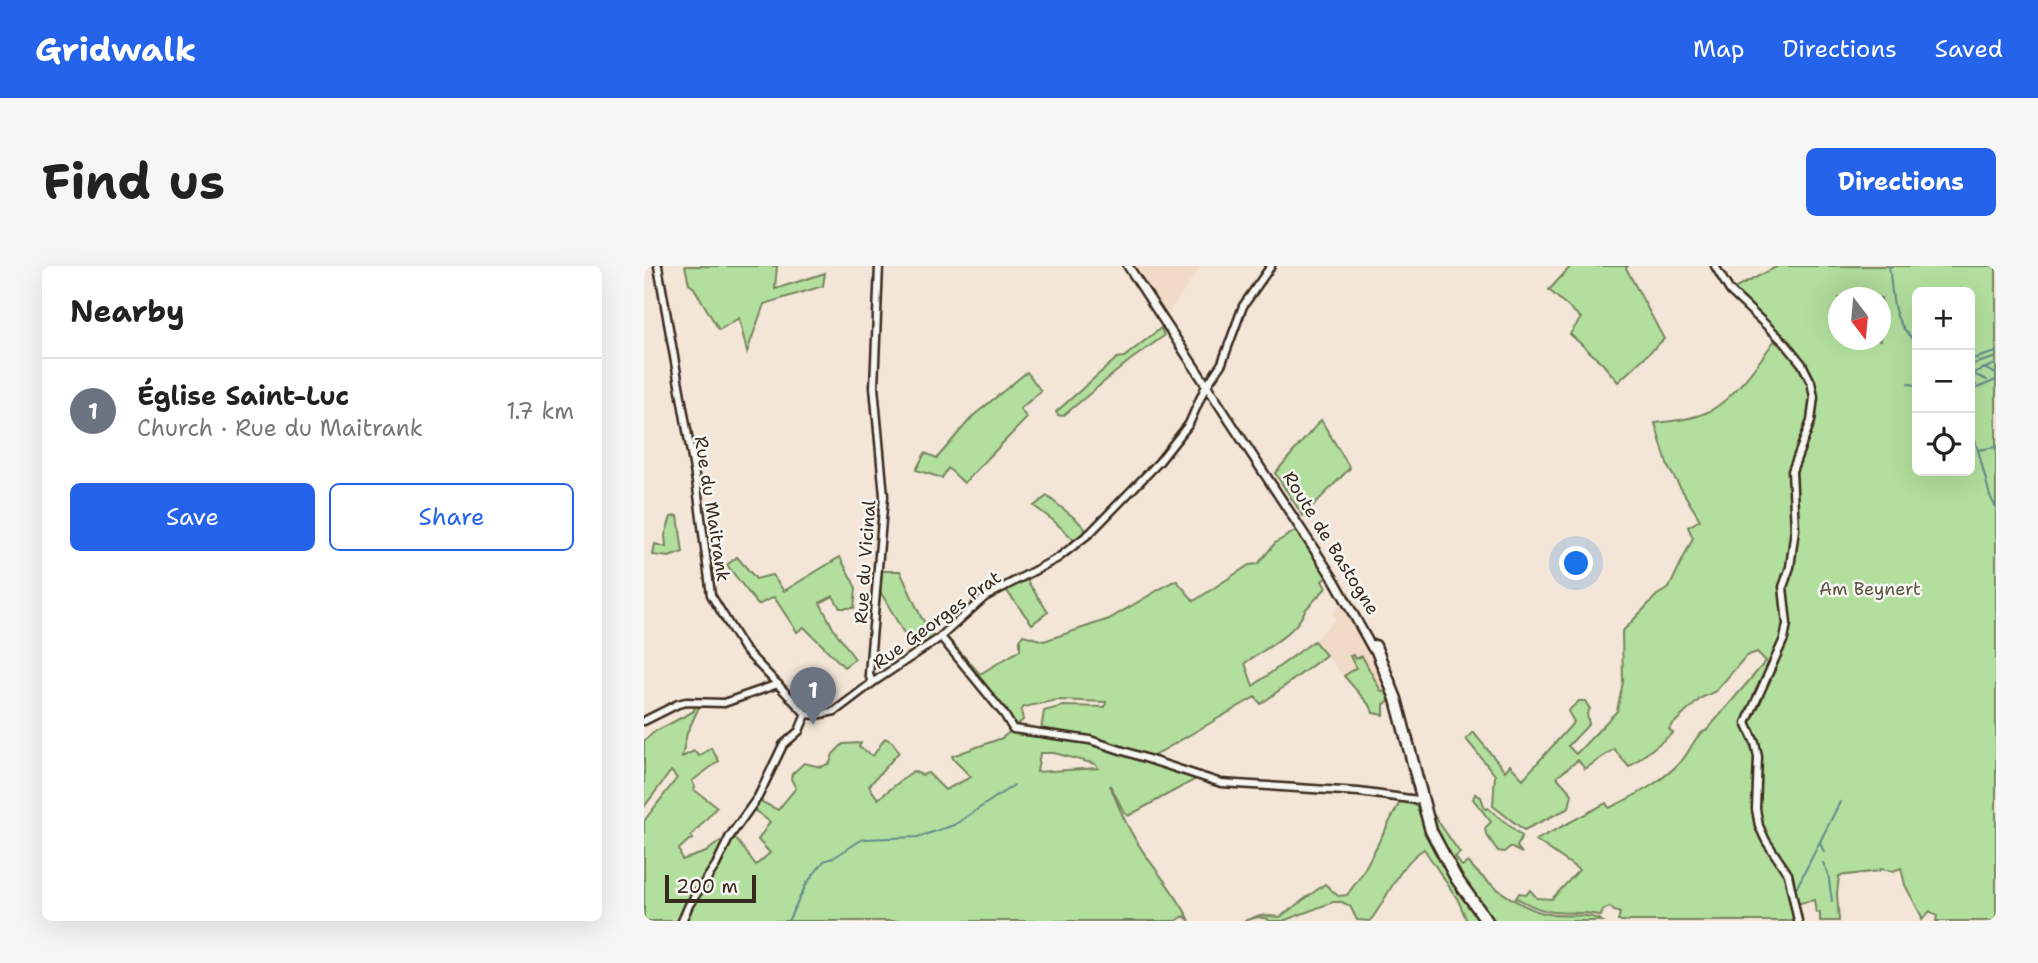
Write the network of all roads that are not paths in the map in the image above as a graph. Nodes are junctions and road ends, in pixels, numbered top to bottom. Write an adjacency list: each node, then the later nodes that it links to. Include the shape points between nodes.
1 (658, 266): 10 (street, Rue du Maitrank, via 713,601 741,645)
2 (879, 266): 9 (street, Rue du Vicinal, via 874,387 884,485 869,674)
3 (1130, 266): 6 (main road, Route de Bastogne)
4 (1271, 266): 6 (street, Rue Georges Prat, via 1243,306 1222,363)
5 (1715, 266): 16 (street, via 1730,291 1784,343 1808,374 1814,397 1805,440 1792,471 1795,530 1783,587 1784,639 1746,723 1757,751 1759,826 1788,874)
6 (1208, 384): 7 (street, Rue Georges Prat, via 1180,437 1090,533 1058,558 985,597); 8 (main road, Route de Bastogne, via 1338,580)
7 (941, 637): 9 (street, Rue Georges Prat); 13 (street, via 1013,729 1090,740 1221,783)
8 (1373, 647): 13 (highway, Route de Bastogne, via 1395,709); 15 (highway, Route de Bastogne, via 1396,699 1431,831)
9 (872, 683): 11 (street, Rue Georges Prat, via 835,711)
10 (778, 684): 11 (street, Rue du Maitrank); 12 (street, via 724,703 678,704)
11 (806, 714): 14 (street, via 799,731 783,744 758,797 727,839)
12 (644, 721)
13 (1418, 800): 15 (highway, Route de Bastogne, via 1444,866)
14 (682, 921)
15 (1485, 921)
16 (1798, 921)

